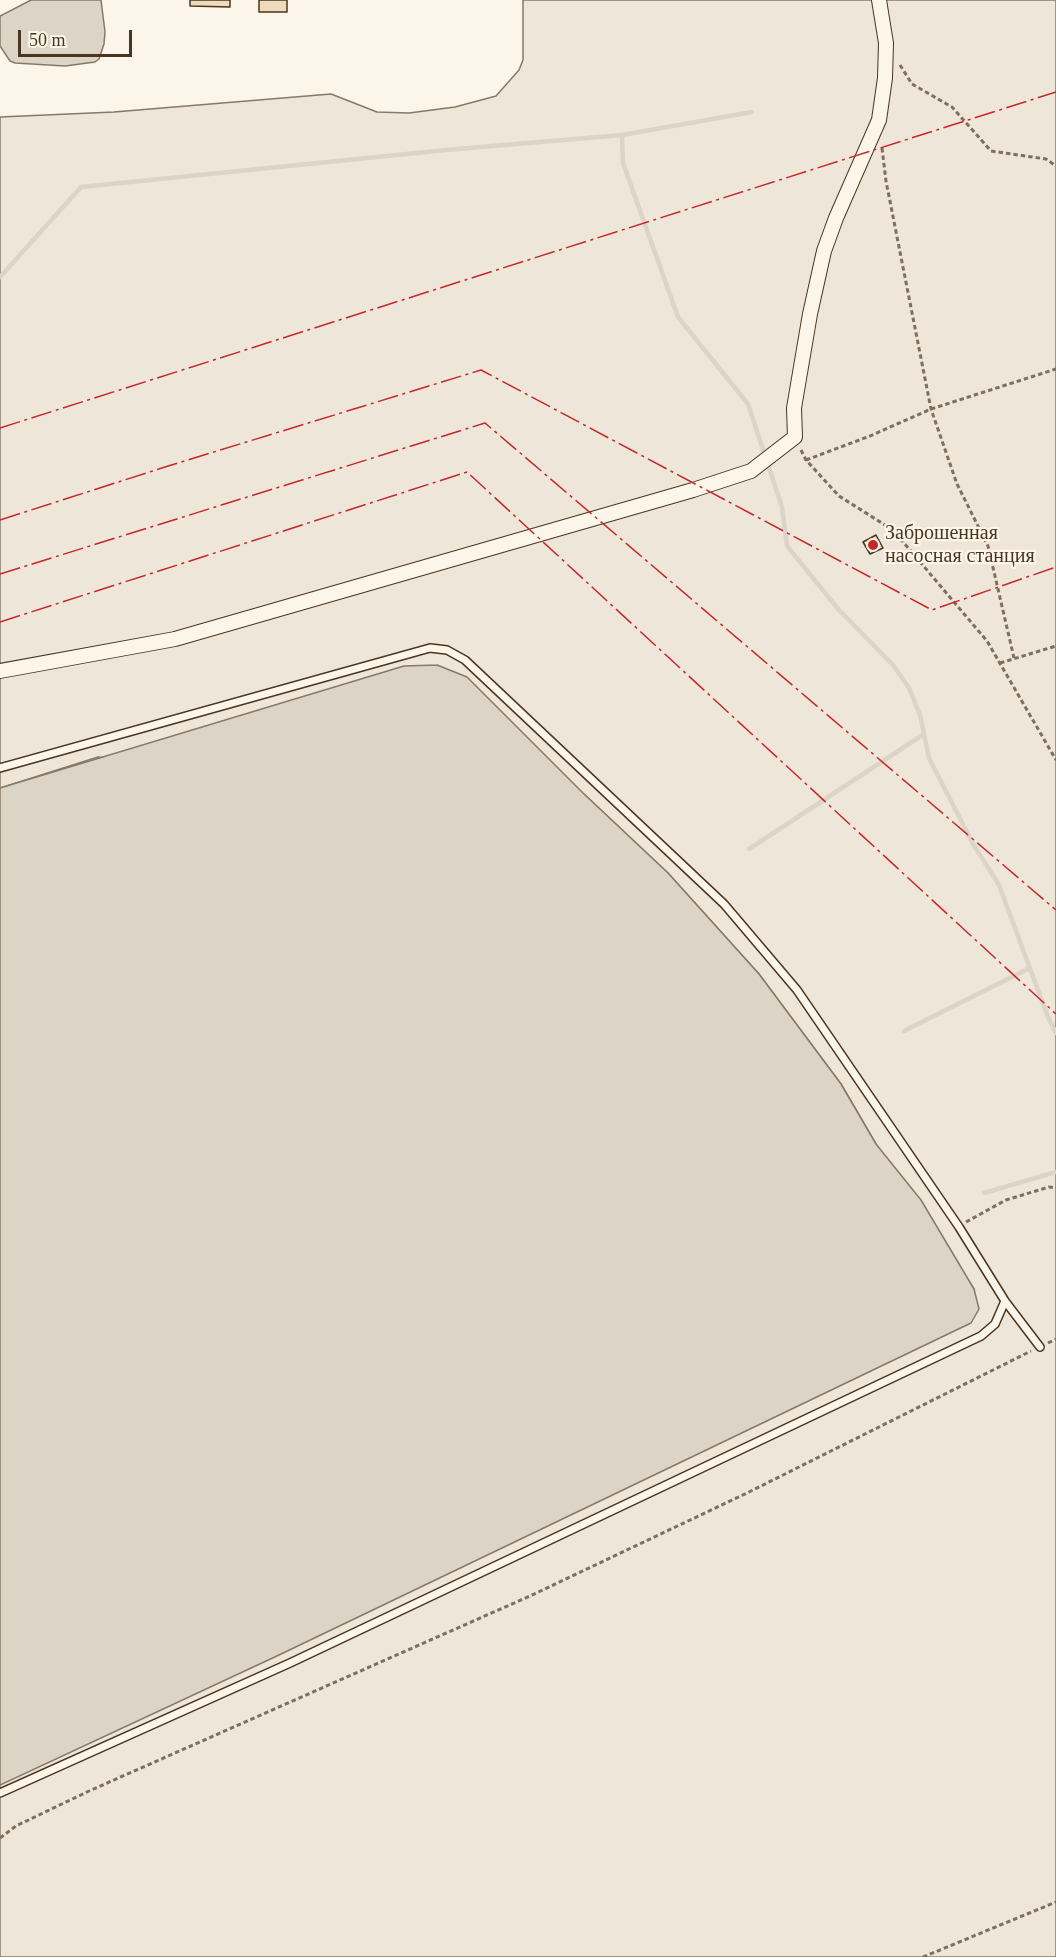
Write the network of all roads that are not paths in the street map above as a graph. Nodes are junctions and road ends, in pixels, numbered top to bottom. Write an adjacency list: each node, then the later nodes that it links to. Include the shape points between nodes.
1 (879, 0): 2 (street, via 886,43 879,120 824,251 794,408 795,436 750,471 175,639)
2 (0, 670)
3 (0, 768): 4 (lane, via 430,648 447,650 465,660 724,904 797,990)
4 (1005, 1301): 5 (lane); 6 (lane, via 995,1324 981,1336 290,1663)
5 (1040, 1347)
6 (0, 1793)

